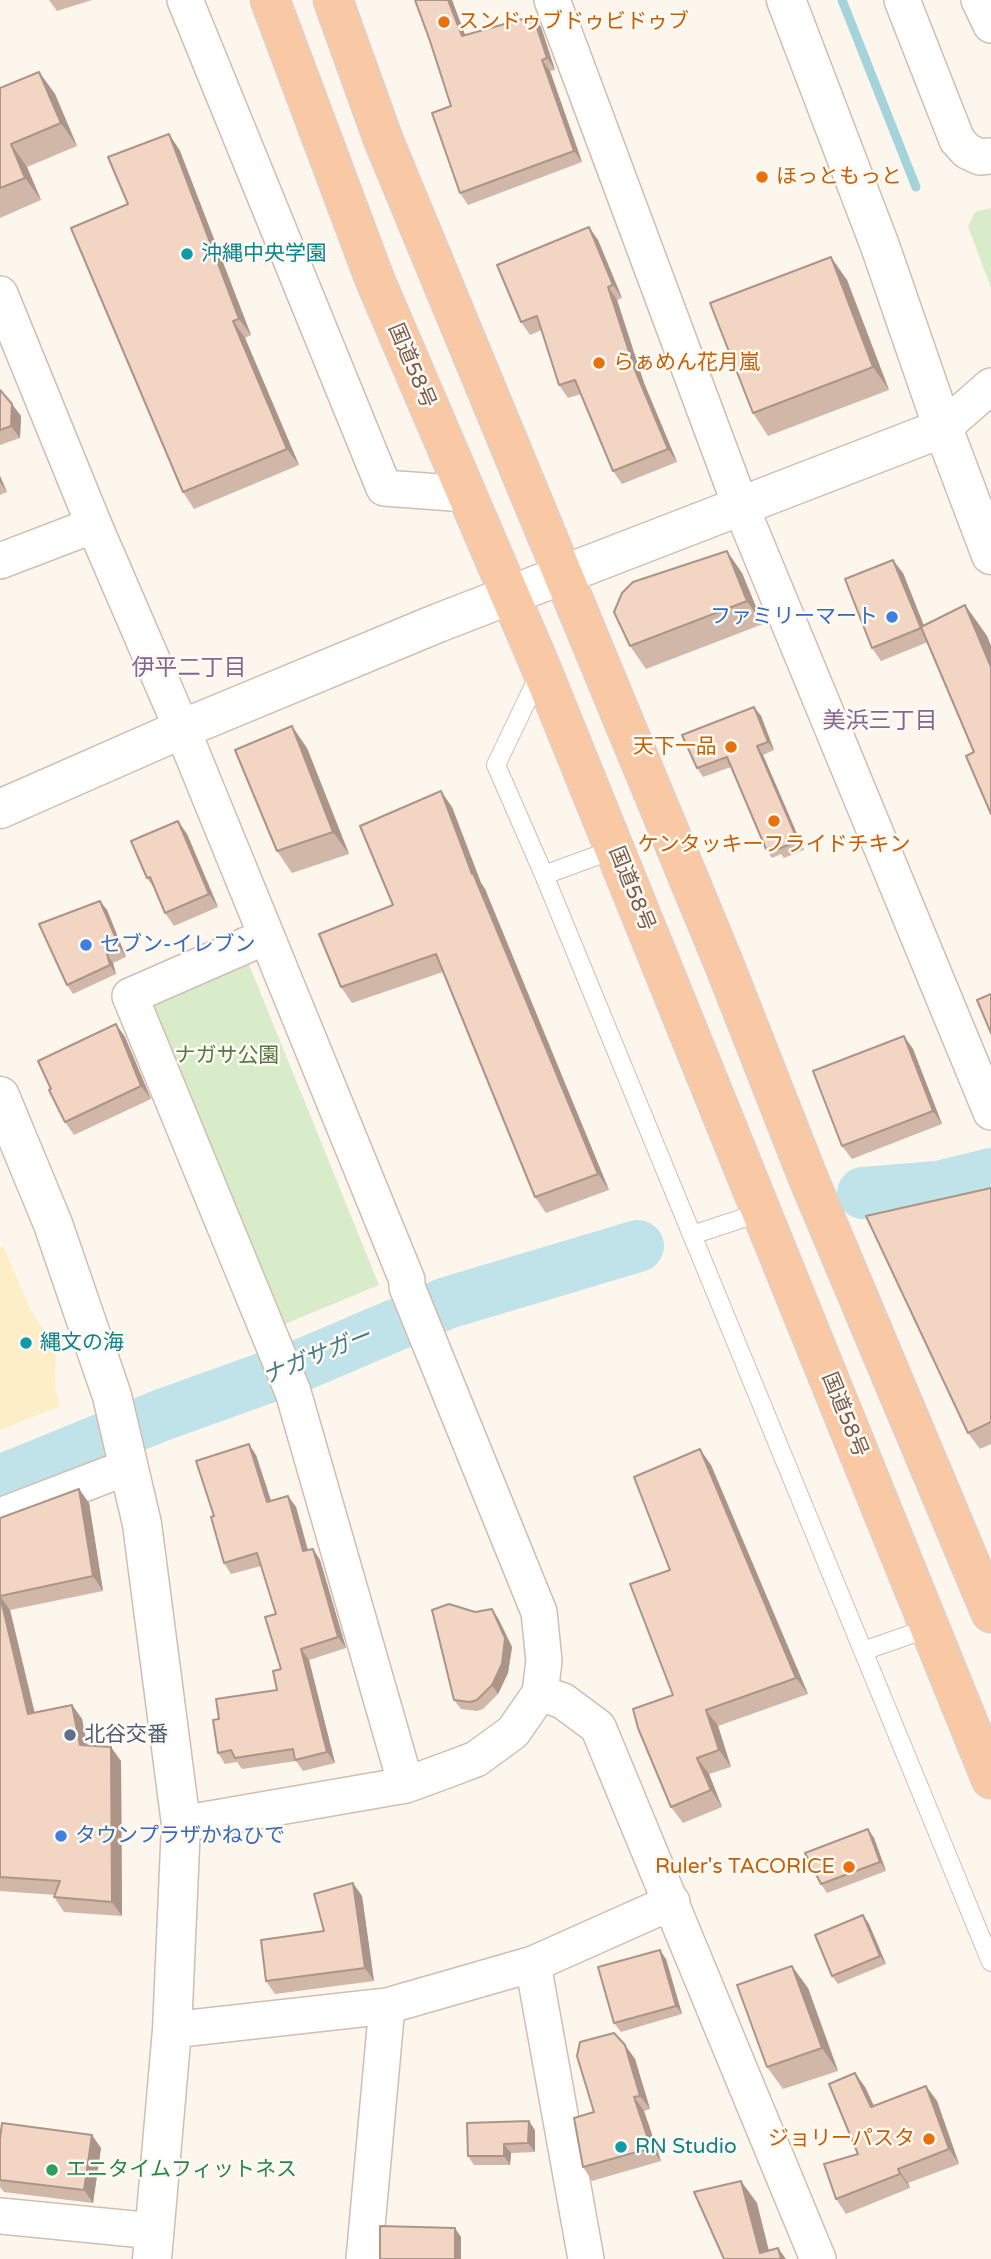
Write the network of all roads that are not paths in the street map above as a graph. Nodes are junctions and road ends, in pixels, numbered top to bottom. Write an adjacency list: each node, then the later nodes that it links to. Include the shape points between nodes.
1 (185, 0): 14 (street, via 384,488)
2 (270, 0): 14 (highway, 国道58号, via 375,280)
3 (333, 0): 19 (highway, via 383,139)
4 (552, 0): 15 (street)
5 (786, 0): 13 (street, via 880,246)
6 (902, 0): 9 (street, via 957,140 967,151)
7 (979, 0): 8 (street)
8 (991, 24)
9 (991, 156)
10 (0, 294): 16 (street)
11 (991, 386): 13 (street)
12 (991, 421): 13 (street)
13 (943, 428): 15 (street); 17 (street)
14 (466, 494): 20 (highway, 国道58号)
15 (741, 506): 19 (street); 28 (street)
16 (94, 525): 18 (street); 22 (street)
17 (991, 555)
18 (0, 561)
19 (562, 574): 20 (street); 33 (highway)
20 (508, 596): 21 (highway, 国道58号); 22 (street)
21 (541, 670): 24 (highway, 国道58号); 25 (lane, via 496,765)
22 (182, 729): 23 (street); 26 (street)
23 (0, 809)
24 (615, 849): 25 (lane); 29 (highway, 国道58号)
25 (544, 876): 30 (lane)
26 (265, 937): 36 (street, via 539,1612 544,1661); 38 (street, via 130,996 293,1392)
27 (0, 1096): 31 (street, via 53,1224 113,1398)
28 (991, 1112)
29 (762, 1212): 30 (lane); 34 (highway, 国道58号)
30 (692, 1236): 35 (lane)
31 (128, 1466): 32 (street); 39 (street, via 142,1524)
32 (0, 1516)
33 (991, 1614)
34 (929, 1628): 35 (lane); 37 (highway, 国道58号)
35 (863, 1651): 41 (lane)
36 (540, 1693): 38 (street, via 513,1732 475,1759); 40 (street, via 563,1701 598,1727)
37 (991, 1779)
38 (406, 1785): 39 (street)
39 (181, 1824): 44 (street)
40 (672, 1902): 42 (street); 49 (street)
41 (991, 1962)
42 (533, 1964): 43 (street); 48 (street)
43 (387, 2006): 44 (street); 47 (street)
44 (172, 2031): 46 (street)
45 (0, 2216): 46 (street)
46 (153, 2245)
47 (364, 2259)
48 (586, 2259)
49 (818, 2259)

